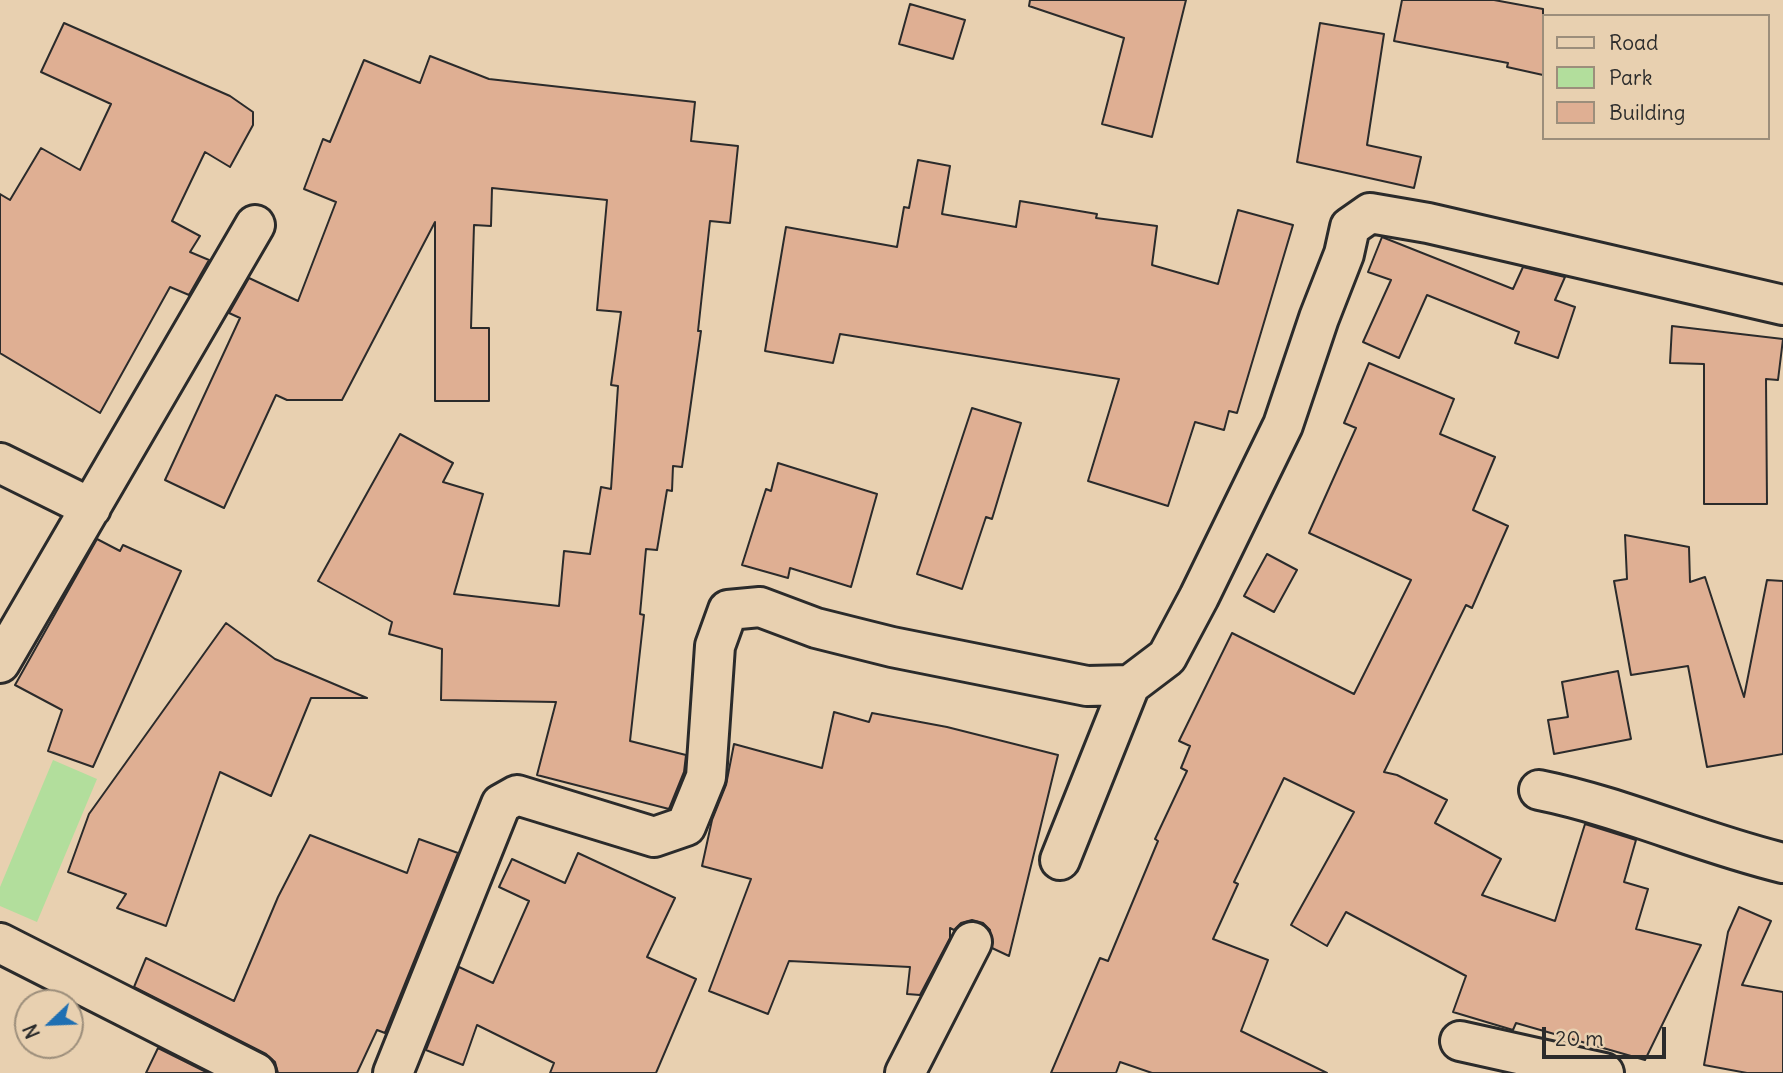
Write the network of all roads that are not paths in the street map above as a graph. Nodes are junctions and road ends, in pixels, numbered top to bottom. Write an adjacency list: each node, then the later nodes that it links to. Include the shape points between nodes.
1 (256, 225): 4 (street)
2 (1783, 304): 6 (street, via 1370,213 1350,227 1345,254 1283,425 1199,597 1167,657)
3 (0, 463): 4 (street)
4 (91, 508): 5 (street)
5 (0, 663)
6 (1130, 685): 8 (street); 14 (street, via 1087,686 867,640 760,607 727,610 715,646 706,777 686,826 654,837 517,795 508,797 501,804)
7 (1539, 790): 9 (street, via 1588,800 1732,851)
8 (1060, 860)
9 (1783, 863)
10 (972, 942): 15 (street)
11 (0, 943): 13 (street)
12 (1460, 1041): 16 (street)
13 (244, 1071)
14 (393, 1073)
15 (905, 1073)
16 (1604, 1073)

